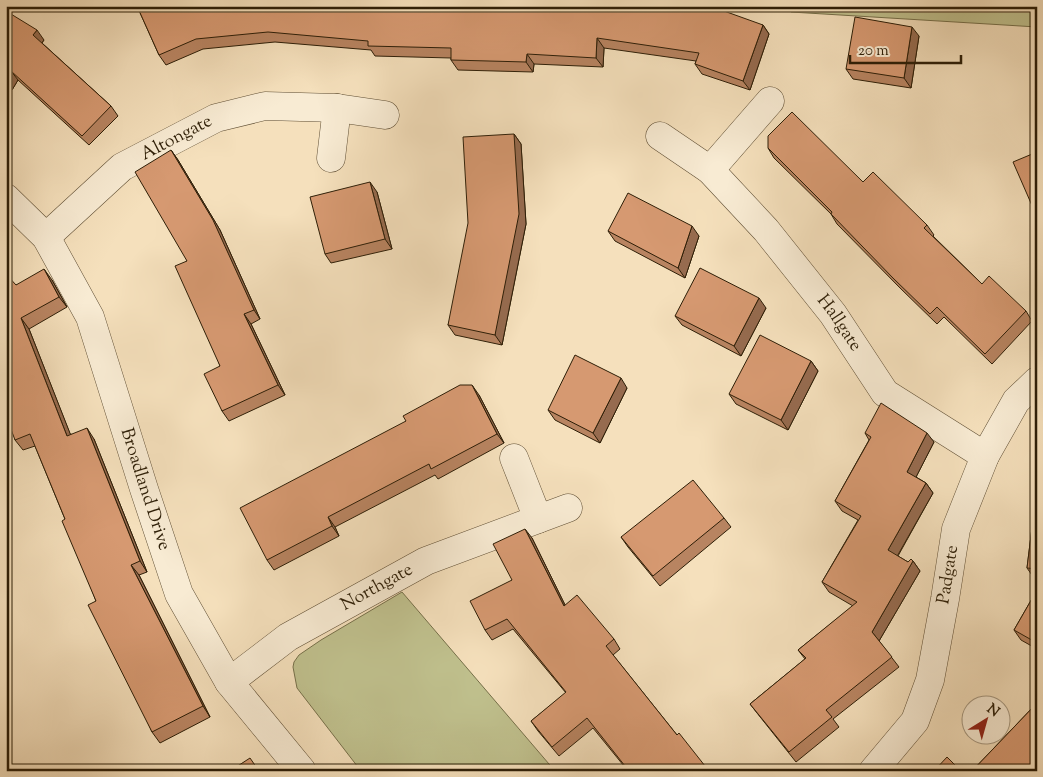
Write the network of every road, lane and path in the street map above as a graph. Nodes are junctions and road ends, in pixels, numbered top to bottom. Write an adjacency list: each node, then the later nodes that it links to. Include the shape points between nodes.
1 (770, 101): 6 (street)
2 (337, 108): 3 (street, Altongate); 5 (street); 8 (street, Altongate, via 265,106 216,118 122,167)
3 (384, 115)
4 (660, 136): 6 (street, Hallgate)
5 (331, 158)
6 (710, 170): 10 (street, Hallgate, via 766,230 833,314 885,393)
7 (6, 198): 8 (street, Broadland Drive)
8 (46, 238): 14 (street, Broadland Drive, via 90,317 179,594)
9 (1037, 382): 10 (street, Padgate, via 1016,401)
10 (985, 456): 16 (street, Padgate, via 956,529 930,680 915,721)
11 (514, 458): 13 (street)
12 (568, 508): 13 (street, Northgate)
13 (538, 519): 14 (street, Northgate, via 426,561 288,637)
14 (229, 682): 15 (street, Broadland Drive)
15 (302, 771)
16 (873, 771)

